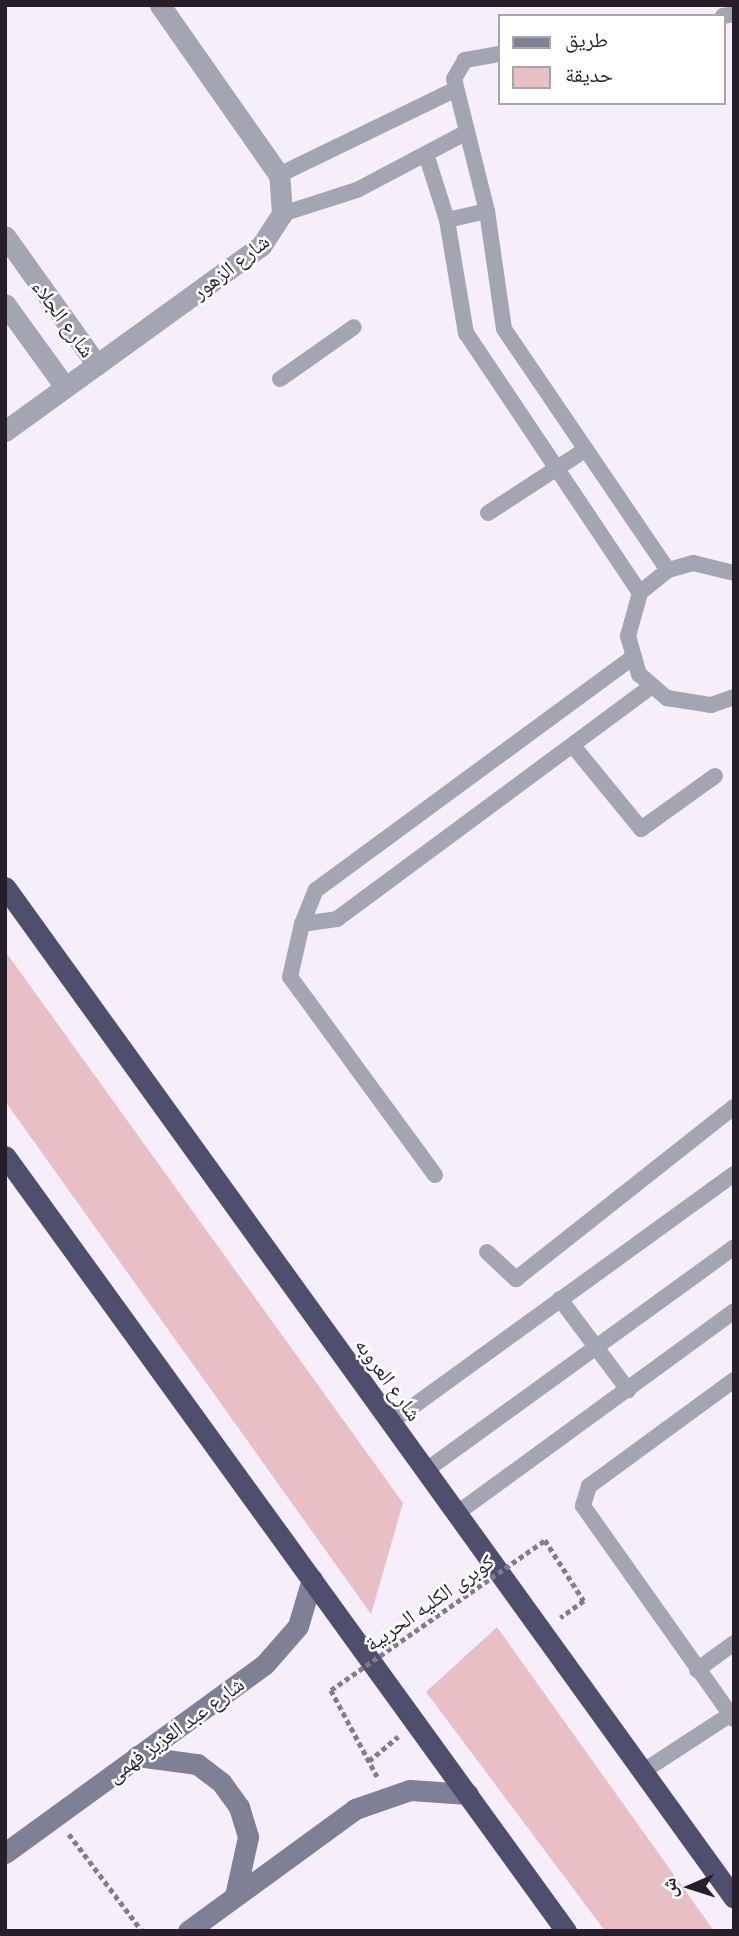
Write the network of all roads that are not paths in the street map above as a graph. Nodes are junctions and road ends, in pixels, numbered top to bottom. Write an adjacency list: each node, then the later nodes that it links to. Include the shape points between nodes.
1 (160, 5): 6 (street)
2 (498, 54): 3 (lane, via 457,66)
3 (456, 89): 4 (lane); 6 (lane)
4 (467, 132): 5 (lane); 7 (lane)
5 (426, 154): 8 (lane, via 357,191); 9 (lane)
6 (279, 175): 8 (street, شارع الزهور)
7 (487, 211): 9 (lane); 17 (lane, via 504,329)
8 (282, 214): 13 (street, شارع الزهور, via 261,246)
9 (447, 220): 18 (lane, via 466,333)
10 (5, 236): 13 (street, شارع الجلاء)
11 (5, 304): 15 (street, شارع الجلاء)
12 (354, 327): 14 (lane)
13 (97, 365): 15 (street, شارع الزهور)
14 (280, 379)
15 (65, 387): 16 (street, شارع الزهور)
16 (5, 431)
17 (585, 450): 18 (lane); 20 (lane)
18 (557, 468): 19 (lane); 22 (lane)
19 (488, 513)
20 (668, 570): 21 (lane, via 693,563); 22 (lane)
21 (734, 573)
22 (640, 593): 23 (lane, via 631,613)
23 (632, 658): 24 (lane); 29 (lane, via 316,890)
24 (651, 687): 25 (lane, via 689,705); 26 (lane)
25 (734, 697)
26 (574, 747): 27 (lane, via 641,829); 29 (lane, via 337,919)
27 (715, 776)
28 (5, 887): 41 (highway, شارع العروبه)
29 (302, 924): 33 (lane, via 289,976)
30 (734, 1107): 35 (lane, via 516,1279)
31 (5, 1156): 44 (highway)
32 (734, 1174): 36 (lane)
33 (435, 1175)
34 (734, 1247): 38 (lane)
35 (487, 1252)
36 (560, 1299): 38 (lane); 41 (lane)
37 (734, 1311): 40 (lane)
38 (596, 1347): 40 (lane); 42 (lane)
39 (734, 1380): 46 (lane, via 589,1486 583,1506)
40 (628, 1390): 43 (lane)
41 (390, 1423): 42 (highway, شارع العروبه)
42 (425, 1471): 43 (highway, شارع العروبه)
43 (456, 1514): 49 (highway, شارع العروبه)
44 (312, 1579): 48 (street, شارع عبد العزيز فهمى, via 308,1603 283,1647); 50 (highway)
45 (734, 1643): 46 (lane)
46 (697, 1670): 47 (lane)
47 (733, 1715): 49 (lane)
48 (136, 1756): 51 (street, شارع عبد العزيز فهمى); 52 (street, via 197,1764 221,1782 239,1807 248,1837)
49 (642, 1772): 53 (highway, شارع العروبه)
50 (468, 1794): 52 (street, via 410,1790 355,1809); 55 (highway)
51 (5, 1853)
52 (235, 1896): 54 (street)
53 (734, 1898)
54 (188, 1931)
55 (566, 1931)

